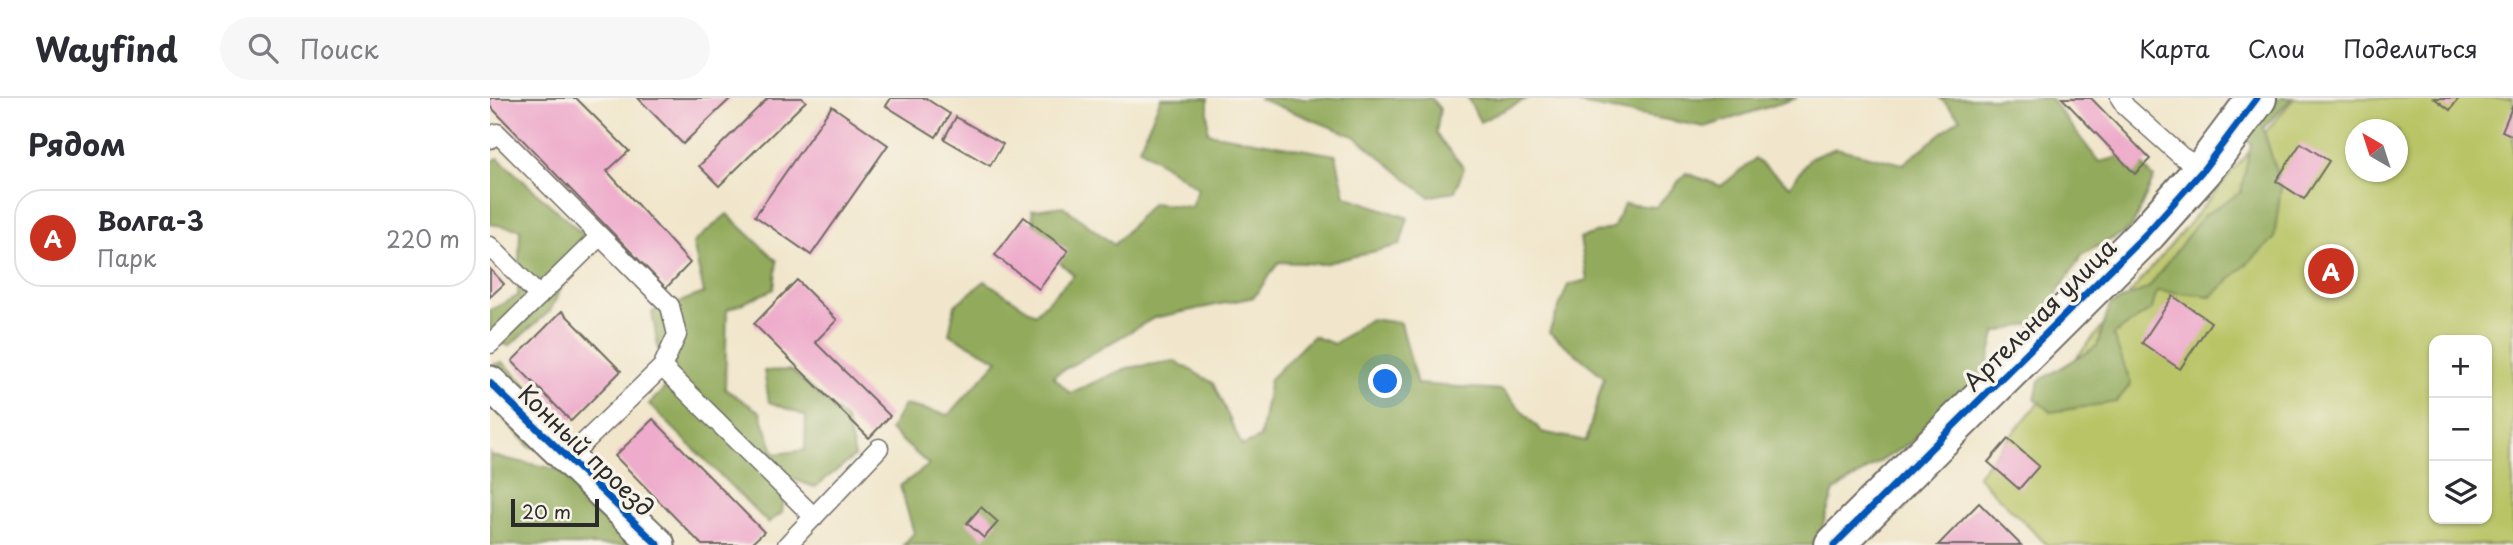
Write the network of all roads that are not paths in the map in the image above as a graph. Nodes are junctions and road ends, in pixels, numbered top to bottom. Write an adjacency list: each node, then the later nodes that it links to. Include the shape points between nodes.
1 (2120, 98): 4 (lane, via 2181,156)
2 (2257, 98): 4 (street, Артельная улица)
3 (490, 139): 5 (lane, via 496,133)
4 (2203, 170): 16 (street, Артельная улица, via 2147,233)
5 (600, 236): 7 (lane); 9 (lane, via 670,306 677,335)
6 (490, 246): 7 (lane)
7 (539, 296): 8 (lane)
8 (490, 344)
9 (662, 367): 12 (lane); 13 (lane)
10 (490, 383): 12 (street, Конный проезд)
11 (879, 448): 13 (lane)
12 (568, 458): 15 (street, Конный проезд)
13 (814, 517): 14 (lane)
14 (794, 542)
15 (658, 545)
16 (1834, 545)

